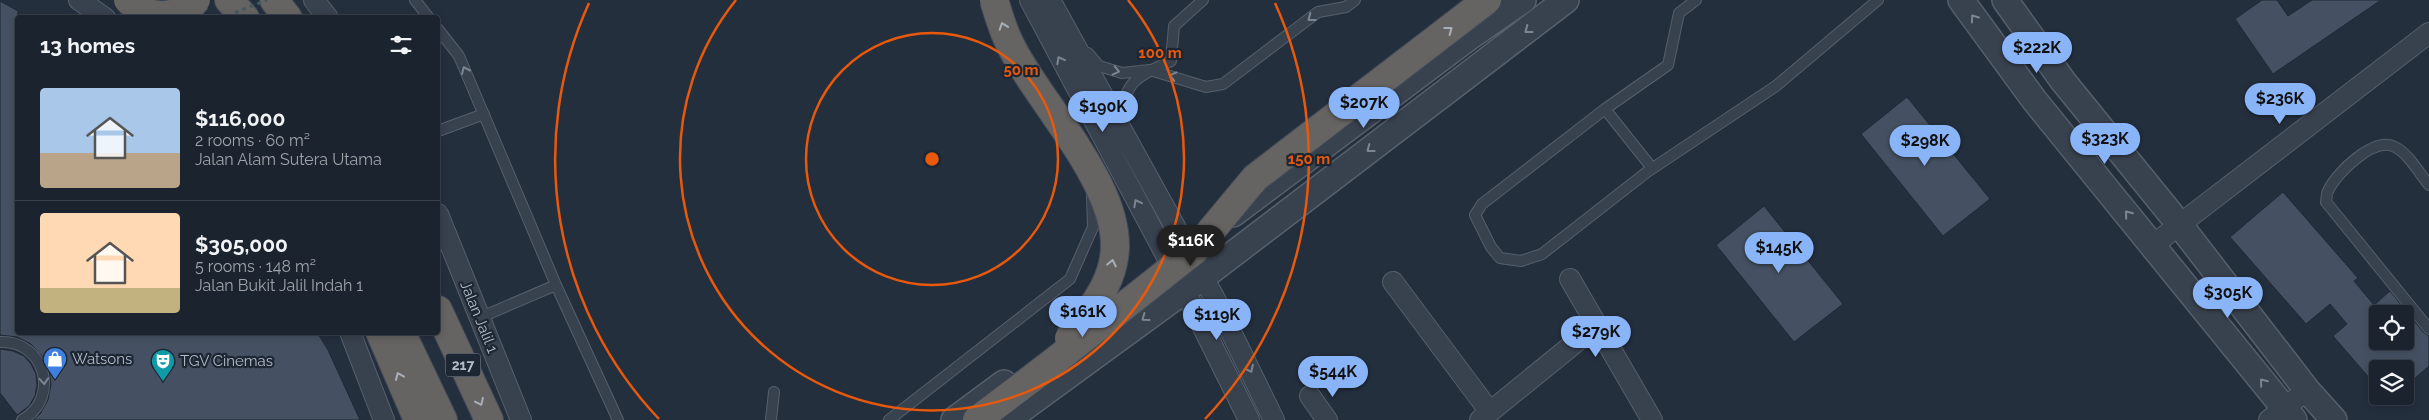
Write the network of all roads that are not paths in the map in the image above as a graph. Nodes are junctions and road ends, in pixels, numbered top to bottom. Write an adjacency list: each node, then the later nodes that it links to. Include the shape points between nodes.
1 (79, 0): 21 (street)
2 (128, 0): 4 (highway, bridge, via 152,14 171,14 191,7)
3 (180, 0): 22 (highway)
4 (196, 0)
5 (229, 0): 23 (highway)
6 (274, 0): 24 (highway)
7 (314, 0): 25 (street)
8 (415, 0): 26 (lane)
9 (994, 0): 55 (highway, one-way to 9, bridge, via 1105,288 1114,262 1114,226 1099,185 1008,40)
10 (1030, 0): 42 (street, one-way to 10)
11 (1203, 0): 30 (lane, via 1174,26 1170,61)
12 (1355, 0): 30 (lane, one-way to 30, via 1346,7 1318,12 1223,84 1206,87)
13 (1488, 0): 55 (highway, one-way to 13, bridge, via 1195,250 1255,178)
14 (1523, 0): 42 (street)
15 (1566, 0): 45 (street, one-way to 45)
16 (1696, 0): 33 (lane, via 1679,13 1668,65)
17 (1878, 0): 37 (lane, via 1776,86)
18 (1961, 0): 32 (street, one-way to 18)
19 (2005, 0): 31 (street)
20 (1054, 7): 30 (lane, one-way to 30, via 1099,66 1122,73); 36 (street)
21 (100, 15)
22 (196, 15)
23 (242, 15)
24 (286, 15)
25 (326, 15)
26 (427, 15)
27 (440, 32): 34 (lane, one-way to 27, via 459,56)
28 (2429, 34): 40 (street)
29 (1010, 57): 70 (lane, via 1092,192 1093,227 1070,279)
30 (1150, 70): 36 (lane, via 1128,85 1123,105)
31 (2063, 80): 32 (street); 40 (street)
32 (2036, 100): 41 (street, one-way to 32)
33 (1605, 109): 37 (lane); 37 (lane, via 1482,204 1474,215 1491,247 1500,258 1521,261 1542,254)
34 (484, 114): 35 (lane); 46 (lane)
35 (440, 130)
36 (1125, 136): 42 (street)
37 (1652, 168)
38 (2429, 185): 50 (lane, via 2394,146 2376,146 2356,157 2327,191 2326,202)
39 (440, 219): 48 (street, Jalan Jalil 1)
40 (2179, 224): 41 (street); 56 (street)
41 (2153, 244): 60 (street, one-way to 41)
42 (1178, 255): 45 (street); 71 (street)
43 (1570, 279): 49 (street)
44 (1393, 282): 59 (street)
45 (1194, 283): 73 (street, one-way to 73); 74 (street); 75 (street, one-way to 75)
46 (556, 285): 48 (lane); 68 (lane)
47 (440, 314): 66 (highway, 217, one-way to 66)
48 (479, 318): 67 (street, Jalan Jalil 1)
49 (1596, 325): 59 (street); 77 (street)
50 (2429, 329)
51 (351, 335): 63 (street)
52 (381, 335): 64 (highway, one-way to 52)
53 (403, 335): 65 (highway, 217)
54 (0, 342): 62 (lane, one-way to 62, via 9,341 33,354 45,379 39,405)
55 (1051, 364): 72 (highway)
56 (2307, 390): 60 (street); 61 (street)
57 (774, 392): 69 (lane)
58 (1310, 396): 76 (street)
59 (1485, 416)
60 (2282, 416)
61 (2325, 417)
62 (22, 420)
63 (384, 420)
64 (418, 420)
65 (443, 420)
66 (489, 420)
67 (521, 420)
68 (618, 420)
69 (771, 420)
70 (889, 420)
71 (954, 420)
72 (977, 420)
73 (1007, 420)
74 (1249, 420)
75 (1274, 420)
76 (1327, 420)
77 (1652, 420)

